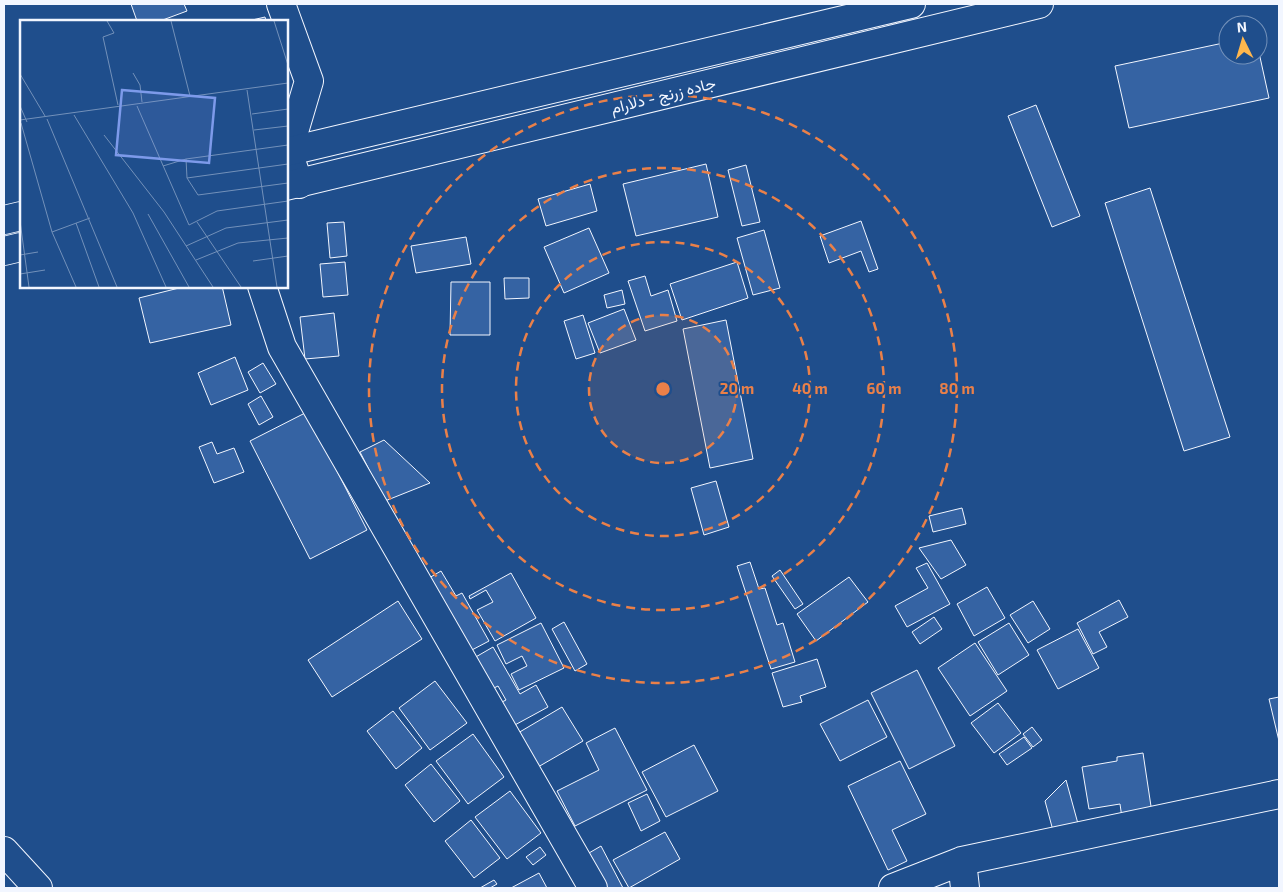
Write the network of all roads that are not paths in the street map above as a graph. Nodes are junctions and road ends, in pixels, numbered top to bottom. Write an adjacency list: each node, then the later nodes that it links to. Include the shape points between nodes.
1 (281, 4): 4 (main road)
2 (911, 4): 7 (main road, جاده زرنج - دلارام)
3 (1039, 4): 9 (main road, جاده زرنج - دلارام)
4 (287, 20)
5 (288, 24): 6 (main road, via 308,81)
6 (288, 149)
7 (288, 152)
8 (288, 159): 9 (main road)
9 (292, 185)
10 (20, 216): 11 (main road)
11 (4, 220)
12 (20, 246): 13 (main road)
13 (4, 251)
14 (263, 288): 19 (main road, via 282,347)
15 (1279, 794): 17 (main road)
16 (4, 851): 18 (main road)
17 (962, 861): 20 (main road); 21 (main road)
18 (38, 888)
19 (593, 888)
20 (893, 888)
21 (965, 888)

